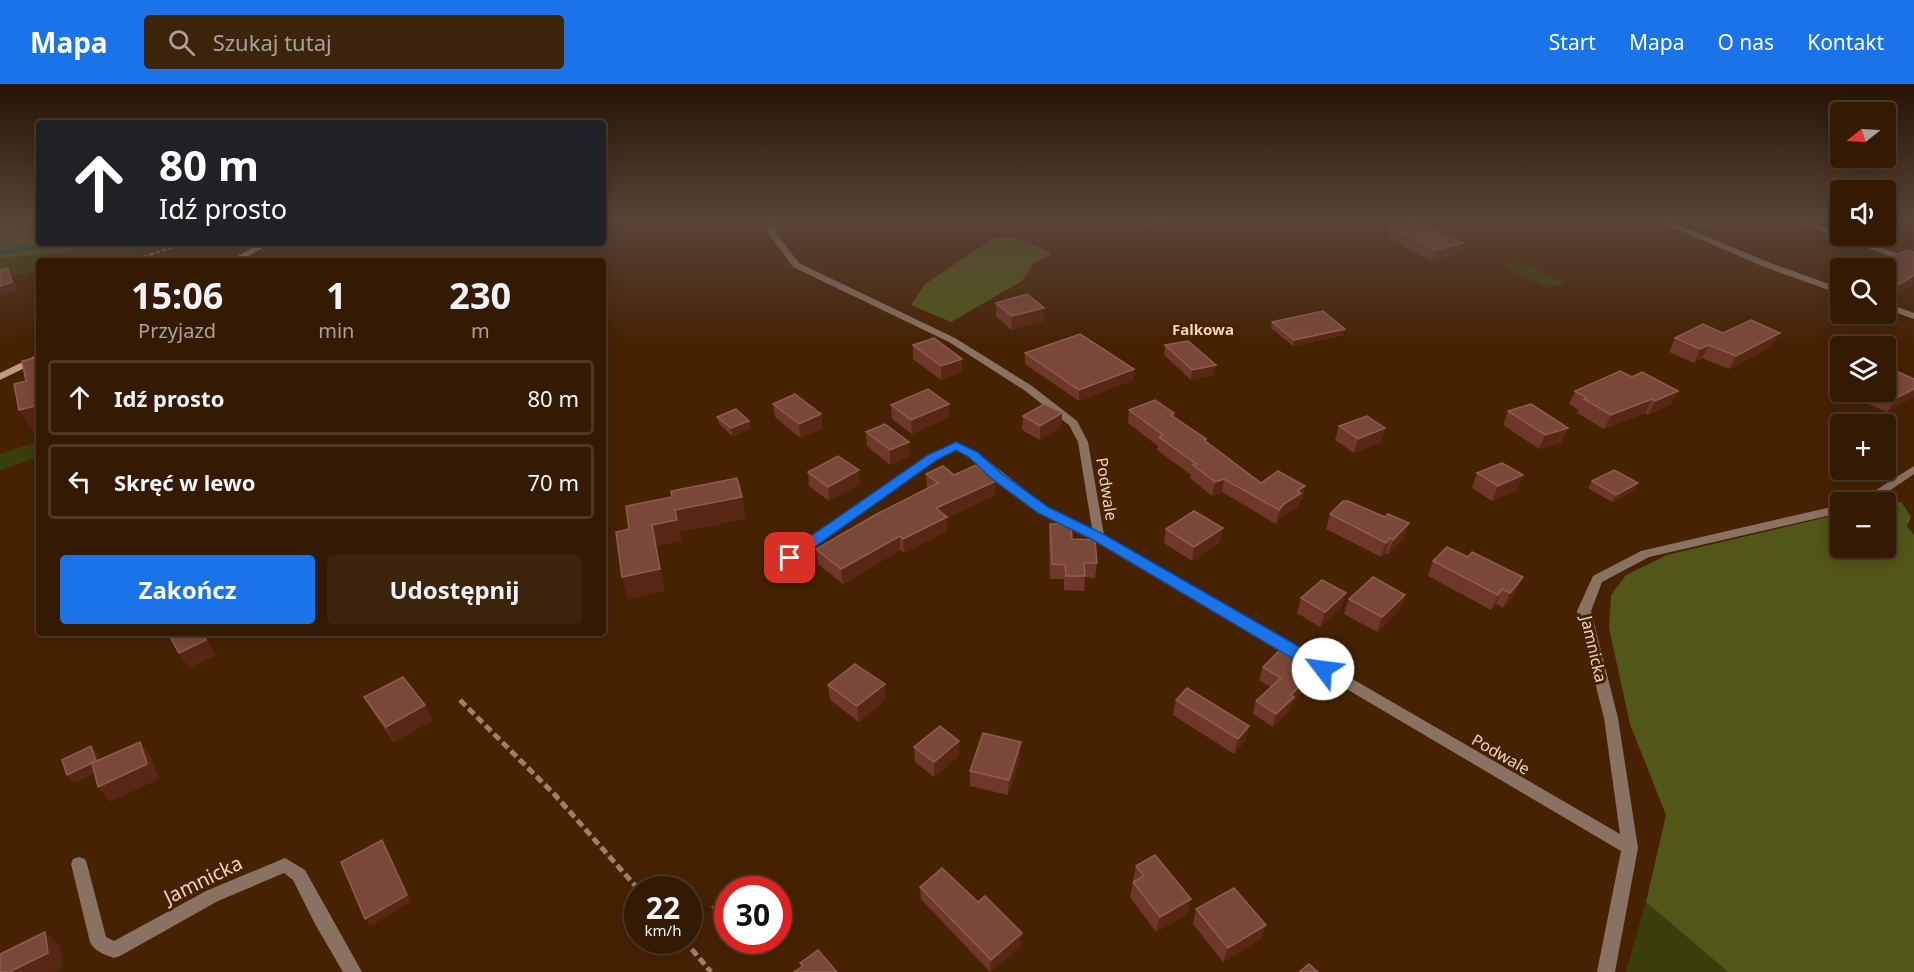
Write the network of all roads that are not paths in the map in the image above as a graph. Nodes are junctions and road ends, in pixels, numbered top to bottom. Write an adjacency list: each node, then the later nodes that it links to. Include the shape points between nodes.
1 (792, 259): 11 (street, Podwale, via 796,265 952,340 1028,388 1073,423 1083,442)
2 (1754, 259): 3 (street)
3 (1830, 287)
4 (1896, 310): 5 (street)
5 (1914, 316)
6 (36, 359): 7 (street)
7 (0, 377)
8 (1914, 469): 9 (street)
9 (1881, 492)
10 (1830, 511): 13 (street, Jamnicka, via 1645,554 1597,579 1584,611 1611,718)
11 (1098, 537): 12 (street, via 1043,510 956,445); 13 (street, Podwale)
12 (790, 558)
13 (1630, 848): 16 (street, Jamnicka)
14 (80, 864): 15 (street, Jamnicka, via 99,942 114,950 212,896 285,865 299,875)
15 (353, 972)
16 (1606, 972)

